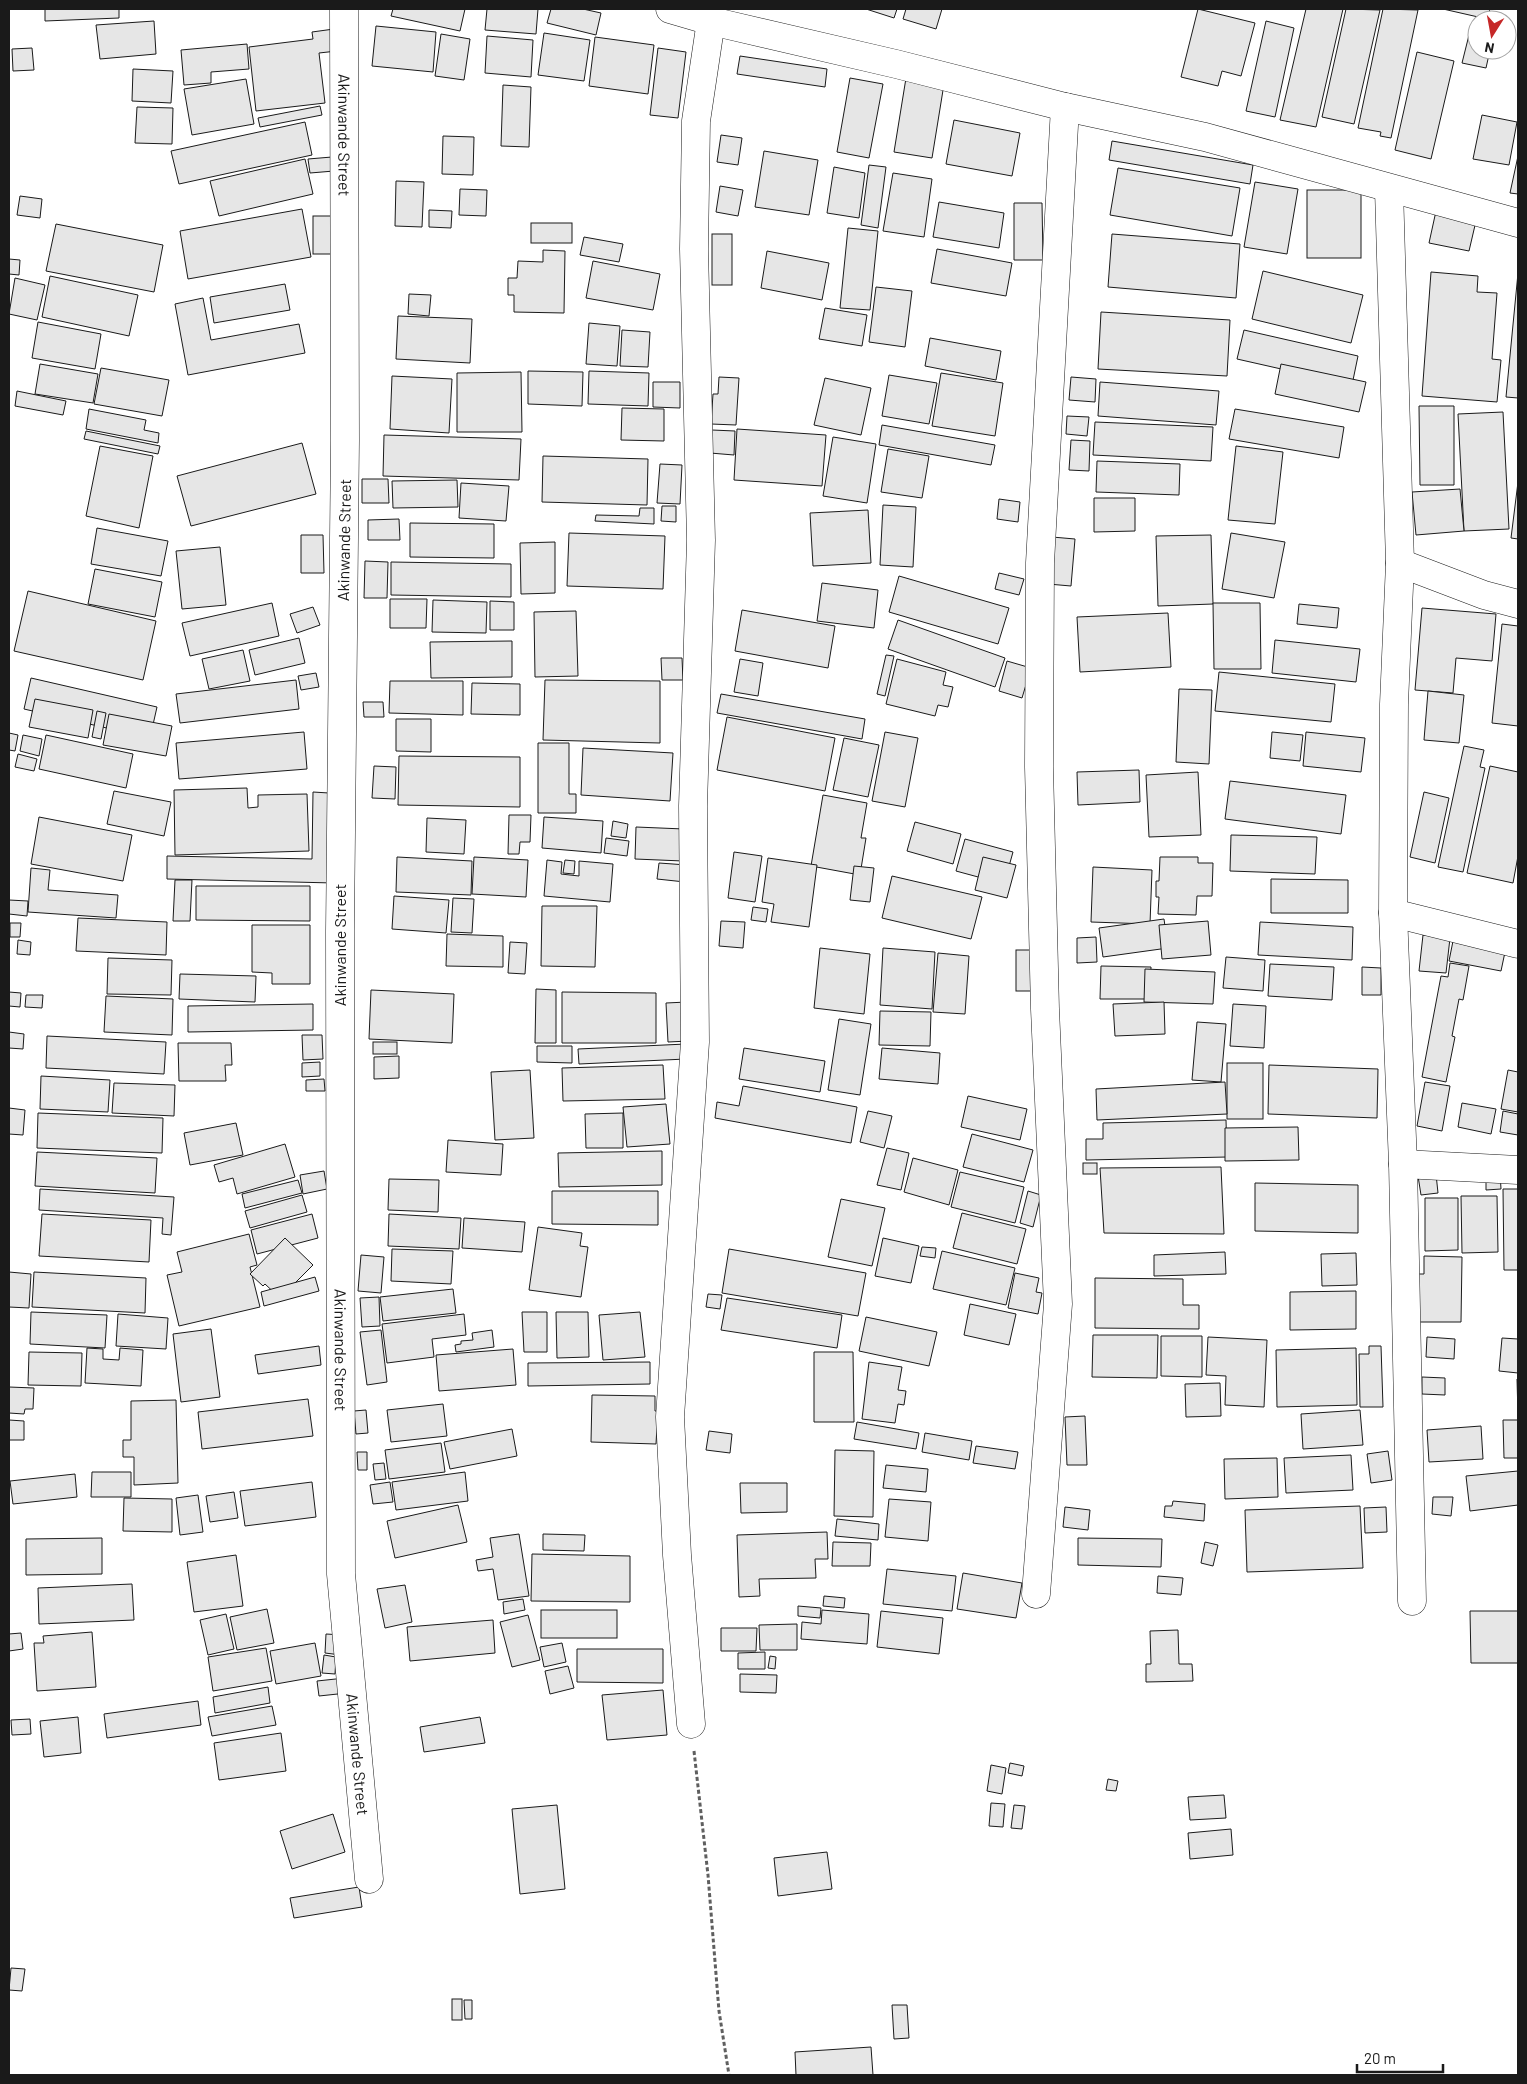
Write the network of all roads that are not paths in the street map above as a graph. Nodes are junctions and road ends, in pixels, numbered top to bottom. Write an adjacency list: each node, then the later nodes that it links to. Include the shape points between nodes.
1 (344, 9): 16 (street, Akinwande Street, via 341,1574)
2 (670, 9): 3 (street)
3 (711, 21): 4 (street); 15 (street, via 696,121 694,230 701,540 693,806 695,1042 670,1417)
4 (1066, 107): 5 (street, via 1204,137); 13 (street, via 1040,563 1040,806 1058,1304)
5 (1389, 189): 6 (street); 7 (street)
6 (1518, 223)
7 (1400, 563): 8 (street, via 1484,595); 9 (street, via 1394,704)
8 (1518, 604)
9 (1393, 913): 10 (street); 11 (street)
10 (1518, 944)
11 (1403, 1164): 12 (street); 14 (street)
12 (1518, 1170)
13 (1036, 1594)
14 (1412, 1601)
15 (691, 1724)
16 (369, 1879)

